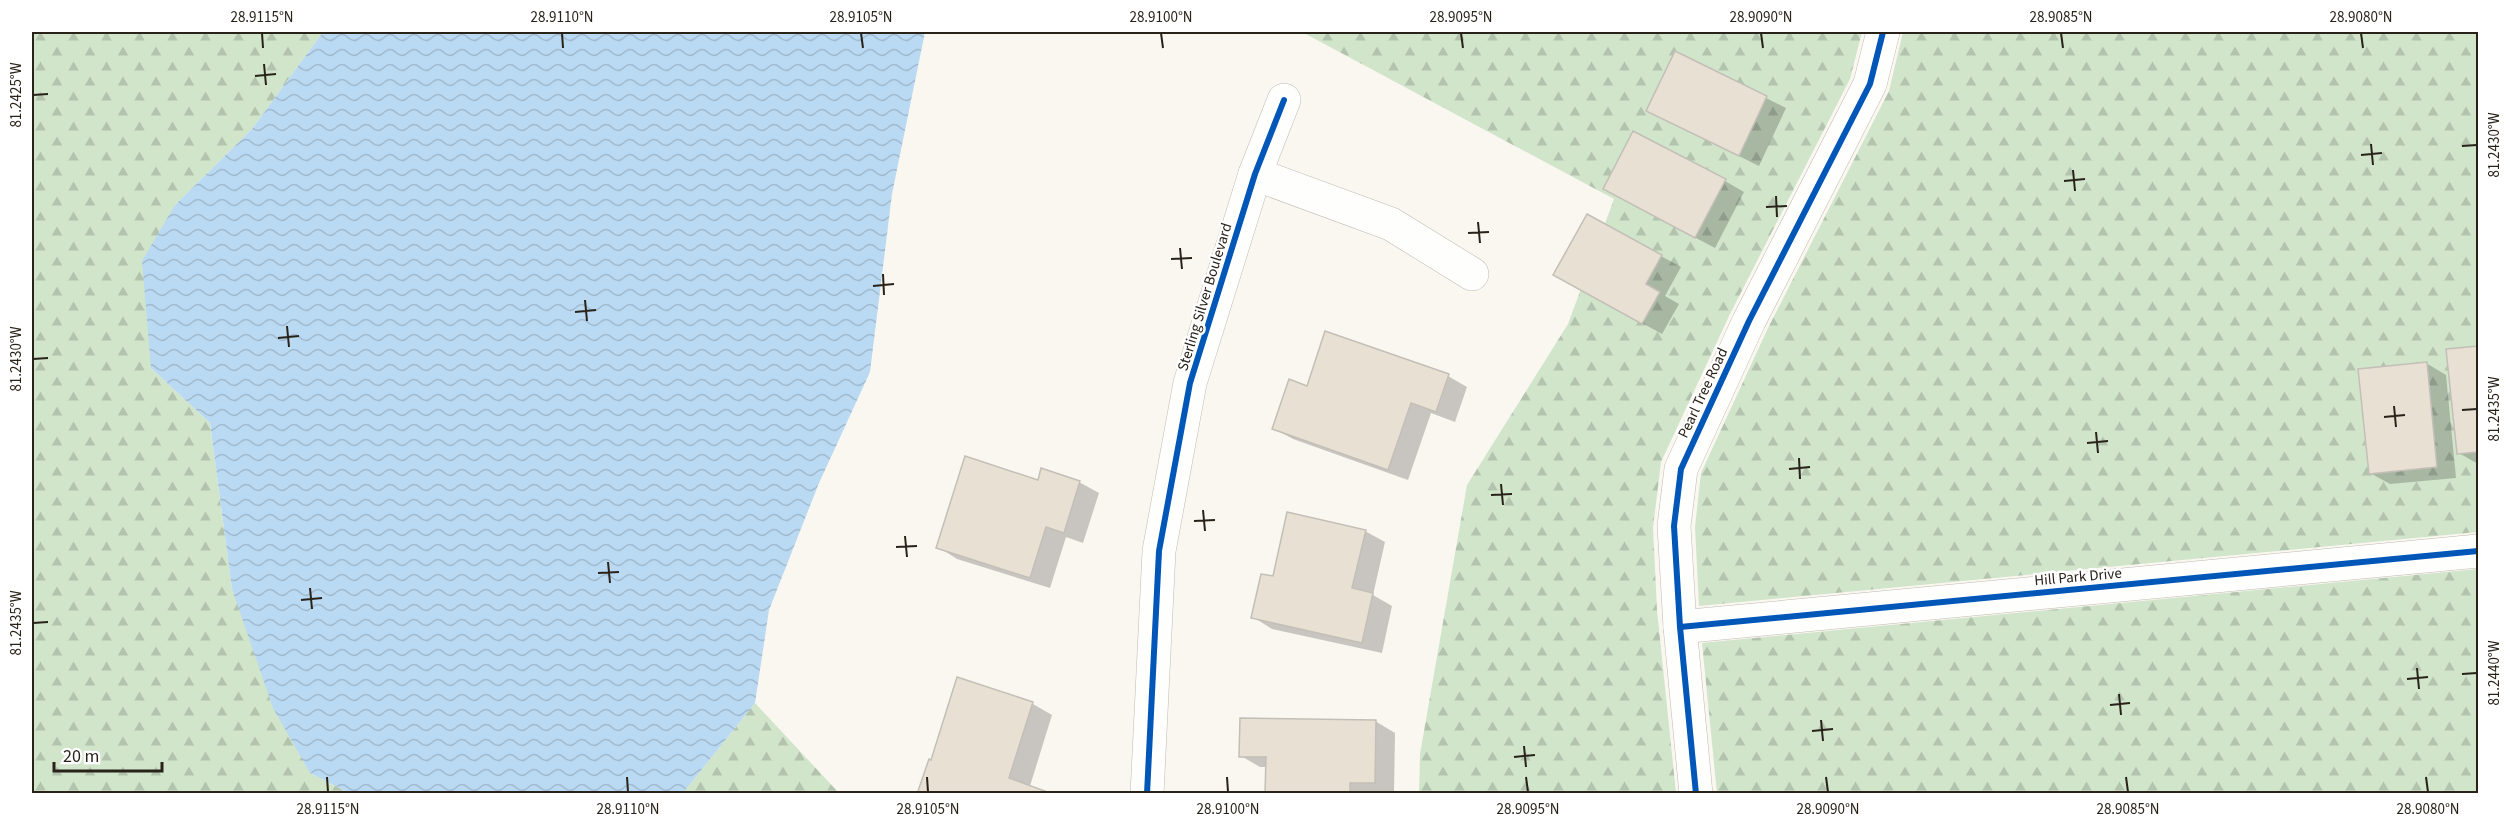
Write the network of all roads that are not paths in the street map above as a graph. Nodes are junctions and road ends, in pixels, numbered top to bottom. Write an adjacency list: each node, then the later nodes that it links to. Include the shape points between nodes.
1 (1882, 32): 6 (street, Pearl Tree Road, via 1870,84 1749,321 1681,469 1674,526)
2 (1284, 100): 3 (street, Sterling Silver Boulevard)
3 (1255, 174): 4 (street, via 1391,224); 7 (street, Sterling Silver Boulevard, via 1190,383 1159,551)
4 (1472, 274)
5 (2478, 551): 6 (street, Hill Park Drive)
6 (1680, 627): 8 (street, Pearl Tree Road)
7 (1147, 794)
8 (1696, 794)

